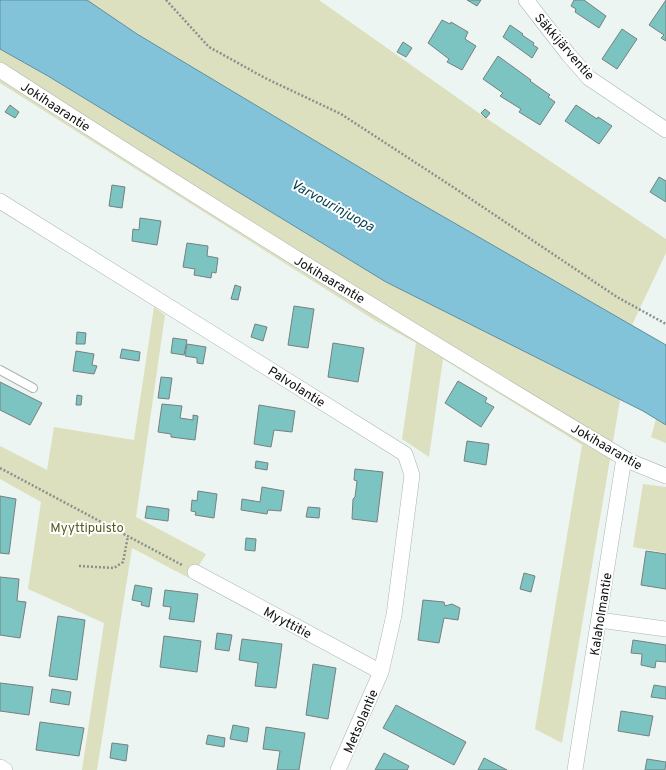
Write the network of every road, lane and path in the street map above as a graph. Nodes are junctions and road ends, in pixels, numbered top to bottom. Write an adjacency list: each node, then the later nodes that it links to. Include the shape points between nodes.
1 (166, 0): 6 (path, via 210,47 265,78 341,114 617,297)
2 (526, 0): 4 (street, Säkkijärventie, via 589,78)
3 (0, 70): 9 (street, Jokihaarantie, via 207,203)
4 (666, 130)
5 (0, 201): 17 (street, Palvolantie, via 405,454 412,475 394,615)
6 (666, 324)
7 (0, 370): 8 (lane)
8 (33, 388)
9 (624, 458): 11 (street, Jokihaarantie); 15 (street, Kalaholmantie)
10 (0, 468): 12 (path)
11 (666, 476)
12 (128, 536): 13 (path, via 123,562 114,568); 14 (path)
13 (79, 566)
14 (195, 572): 17 (street, Myyttitie)
15 (599, 620): 16 (street); 21 (street, Kalaholmantie)
16 (666, 629)
17 (381, 672): 20 (street, Metsolantie)
18 (0, 767): 19 (street)
19 (5, 770)
20 (338, 770)
21 (575, 770)

